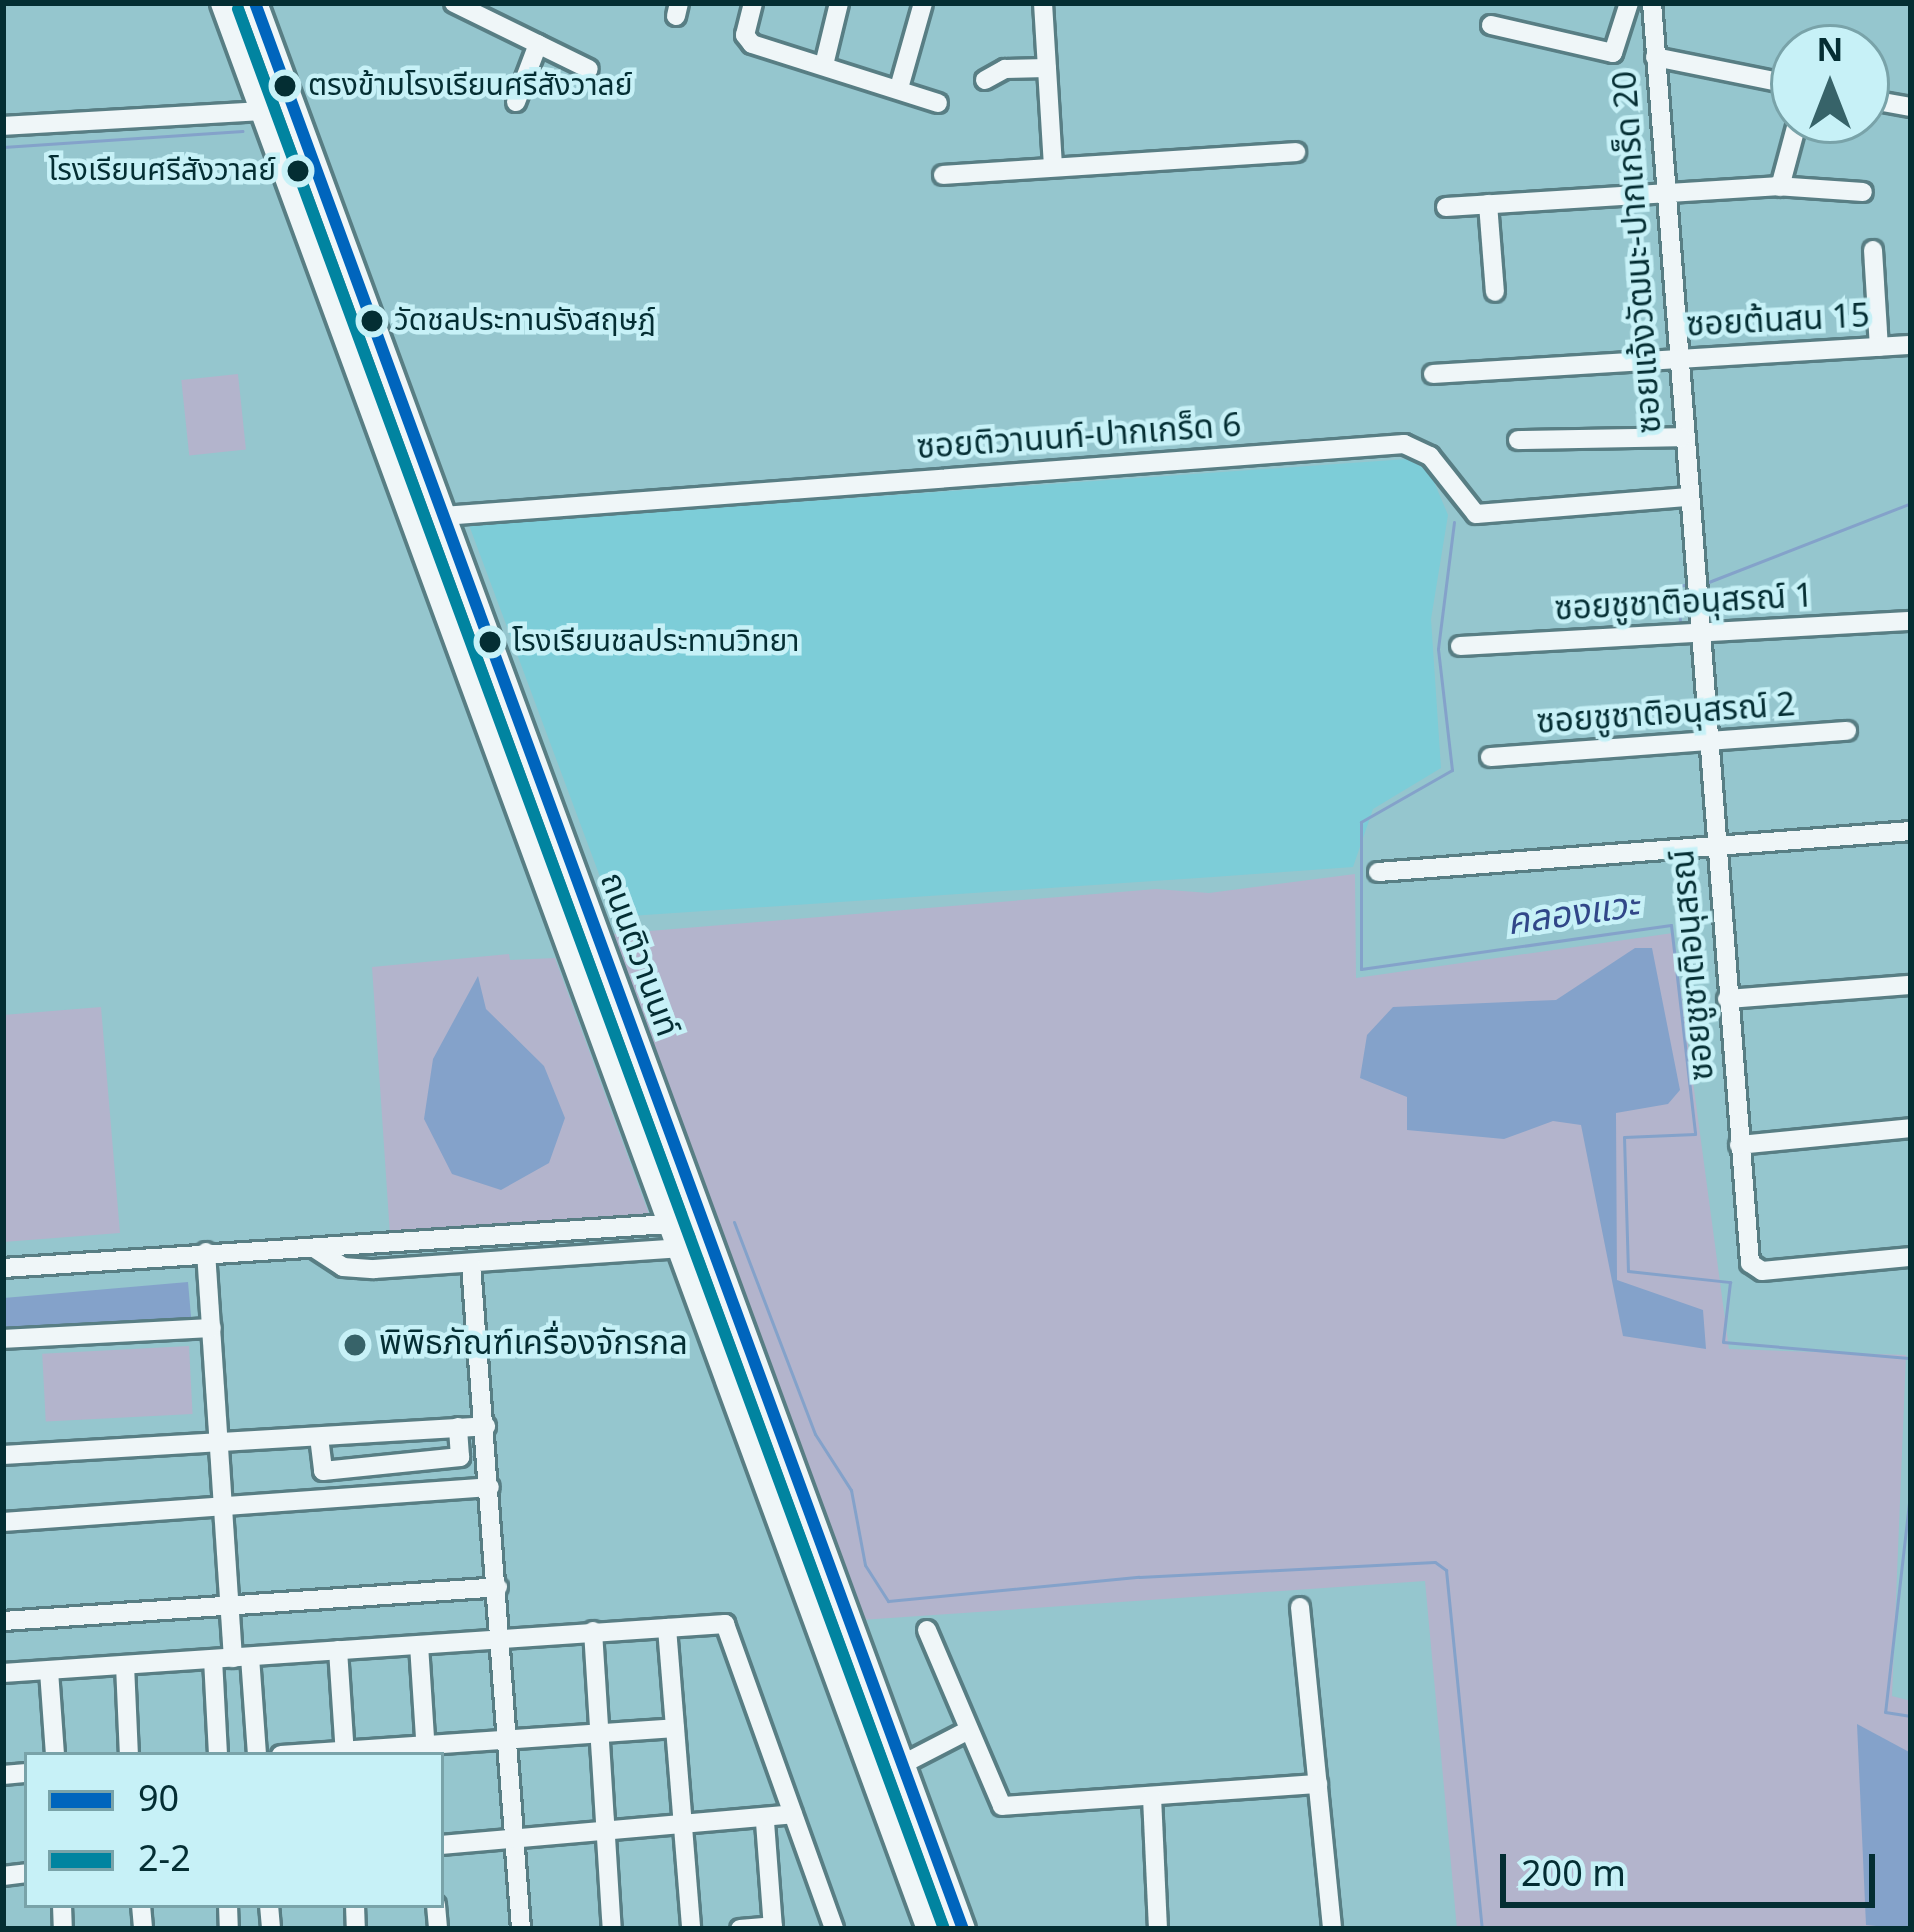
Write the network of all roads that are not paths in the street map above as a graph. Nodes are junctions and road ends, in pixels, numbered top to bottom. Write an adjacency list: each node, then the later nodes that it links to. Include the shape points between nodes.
1 (223, 3): 21 (main road, ถนนติวานนท์)
2 (255, 3): 33 (main road, ถนนติวานนท์)
3 (454, 3): 11 (street)
4 (753, 3): 13 (street, via 748,42)
5 (839, 3): 13 (street)
6 (923, 3): 18 (street)
7 (1043, 3): 14 (street)
8 (1629, 3): 10 (street, via 1613,53)
9 (1652, 3): 12 (street, ซอยแจ้งวัฒนะ-ปากเกร็ด 20)
10 (1491, 26)
11 (538, 44): 15 (street); 19 (street)
12 (1655, 57): 17 (street); 28 (street, ซอยแจ้งวัฒนะ-ปากเกร็ด 20)
13 (824, 65): 18 (street)
14 (1047, 68): 16 (street, via 1005,69); 25 (street)
15 (590, 69)
16 (985, 80)
17 (1770, 80)
18 (899, 88): 20 (street)
19 (516, 102)
20 (938, 103)
21 (263, 111): 22 (street); 34 (main road, ถนนติวานนท์)
22 (3, 126)
23 (1792, 144): 27 (street)
24 (1296, 152): 25 (street)
25 (1053, 165): 26 (street)
26 (943, 175)
27 (1780, 187): 28 (street); 29 (street)
28 (1667, 192): 30 (street); 38 (street, ซอยแจ้งวัฒนะ-ปากเกร็ด 20)
29 (1863, 192)
30 (1488, 205): 31 (street); 35 (street)
31 (1446, 207)
32 (1873, 250): 37 (street)
33 (356, 281): 34 (main road); 42 (main road, ถนนติวานนท์)
34 (326, 286): 43 (main road, ถนนติวานนท์)
35 (1495, 292)
36 (1911, 345): 37 (street, ซอยต้นสน 15)
37 (1879, 347): 38 (street, ซอยต้นสน 15)
38 (1676, 358): 39 (street, ซอยต้นสน 15); 40 (street, ซอยแจ้งวัฒนะ-ปากเกร็ด 20)
39 (1433, 374)
40 (1682, 437): 41 (street); 44 (street, ซอยแจ้งวัฒนะ-ปากเกร็ด 20)
41 (1518, 440)
42 (418, 451): 43 (main road); 45 (main road, ถนนติวานนท์)
43 (390, 461): 61 (main road, ถนนติวานนท์)
44 (1689, 497): 45 (street, ซอยติวานนท์-ปากเกร็ด 6, via 1476,514 1430,456 1403,444); 47 (street, ซอยชูชาติอนุสรณ์)
45 (442, 516): 60 (main road, ถนนติวานนท์)
46 (1911, 621): 47 (street, ซอยชูชาติอนุสรณ์ 1)
47 (1698, 634): 48 (street, ซอยชูชาติอนุสรณ์ 1); 50 (street, ซอยชูชาติอนุสรณ์)
48 (1460, 646)
49 (1847, 731): 50 (street, ซอยชูชาติอนุสรณ์ 2)
50 (1706, 744): 51 (street, ซอยชูชาติอนุสรณ์ 2); 53 (street, ซอยชูชาติอนุสรณ์)
51 (1490, 757)
52 (1911, 831): 53 (street)
53 (1714, 846): 54 (street); 56 (street, ซอยชูชาติอนุสรณ์)
54 (1378, 872)
55 (1911, 985): 56 (street)
56 (1727, 999): 58 (street, ซอยชูชาติอนุสรณ์)
57 (1911, 1128): 58 (street)
58 (1739, 1145): 64 (street, ซอยชูชาติอนุสรณ์, via 1754,1269)
59 (528, 1234): 61 (street); 62 (street); 65 (street)
60 (704, 1234): 61 (street); 102 (main road, ถนนติวานนท์)
61 (671, 1239): 65 (street); 117 (main road, ถนนติวานนท์)
62 (317, 1250): 63 (street); 66 (street, via 344,1267)
63 (206, 1252): 67 (street); 68 (street)
64 (1911, 1257)
65 (531, 1261): 66 (street)
66 (472, 1264): 70 (street)
67 (3, 1268)
68 (212, 1328): 69 (street); 73 (street)
69 (3, 1340)
70 (487, 1426): 71 (street); 75 (street)
71 (458, 1427): 72 (street); 72 (street, via 460,1457 322,1471)
72 (319, 1437): 73 (street)
73 (220, 1443): 74 (street); 76 (street)
74 (3, 1456)
75 (490, 1487): 76 (street); 78 (street)
76 (223, 1507): 77 (street); 79 (street)
77 (3, 1522)
78 (498, 1587): 79 (street); 85 (street)
79 (227, 1606): 81 (street); 88 (street)
80 (1300, 1607): 103 (street)
81 (3, 1622)
82 (667, 1628): 84 (street); 92 (street); 105 (street, via 725,1624)
83 (927, 1630): 93 (street)
84 (593, 1631): 85 (street); 94 (street)
85 (501, 1639): 86 (street); 95 (street)
86 (419, 1645): 87 (street); 96 (street)
87 (338, 1650): 88 (street); 101 (street)
88 (232, 1658): 89 (street); 99 (street); 100 (street)
89 (125, 1665): 90 (street); 98 (street)
90 (49, 1670): 91 (street); 97 (street)
91 (3, 1673)
92 (674, 1727): 94 (street); 107 (street)
93 (969, 1730): 102 (street); 104 (street, via 1001,1806)
94 (599, 1731): 95 (street); 108 (street)
95 (508, 1738): 96 (street); 109 (street)
96 (426, 1750): 101 (street)
97 (55, 1752)
98 (130, 1752)
99 (218, 1752)
100 (256, 1752)
101 (345, 1752)
102 (903, 1764): 118 (main road, ถนนติวานนท์)
103 (1318, 1784): 104 (street); 120 (street)
104 (1152, 1797): 119 (street)
105 (794, 1814): 106 (street); 116 (street)
106 (765, 1822): 107 (street); 111 (street)
107 (683, 1828): 108 (street); 114 (street)
108 (605, 1831): 109 (street); 113 (street)
109 (515, 1839): 110 (street); 112 (street)
110 (444, 1845)
111 (773, 1928): 115 (street)
112 (521, 1929)
113 (612, 1929)
114 (691, 1929)
115 (740, 1929)
116 (834, 1929)
117 (929, 1929)
118 (963, 1929)
119 (1158, 1929)
120 (1332, 1929)

